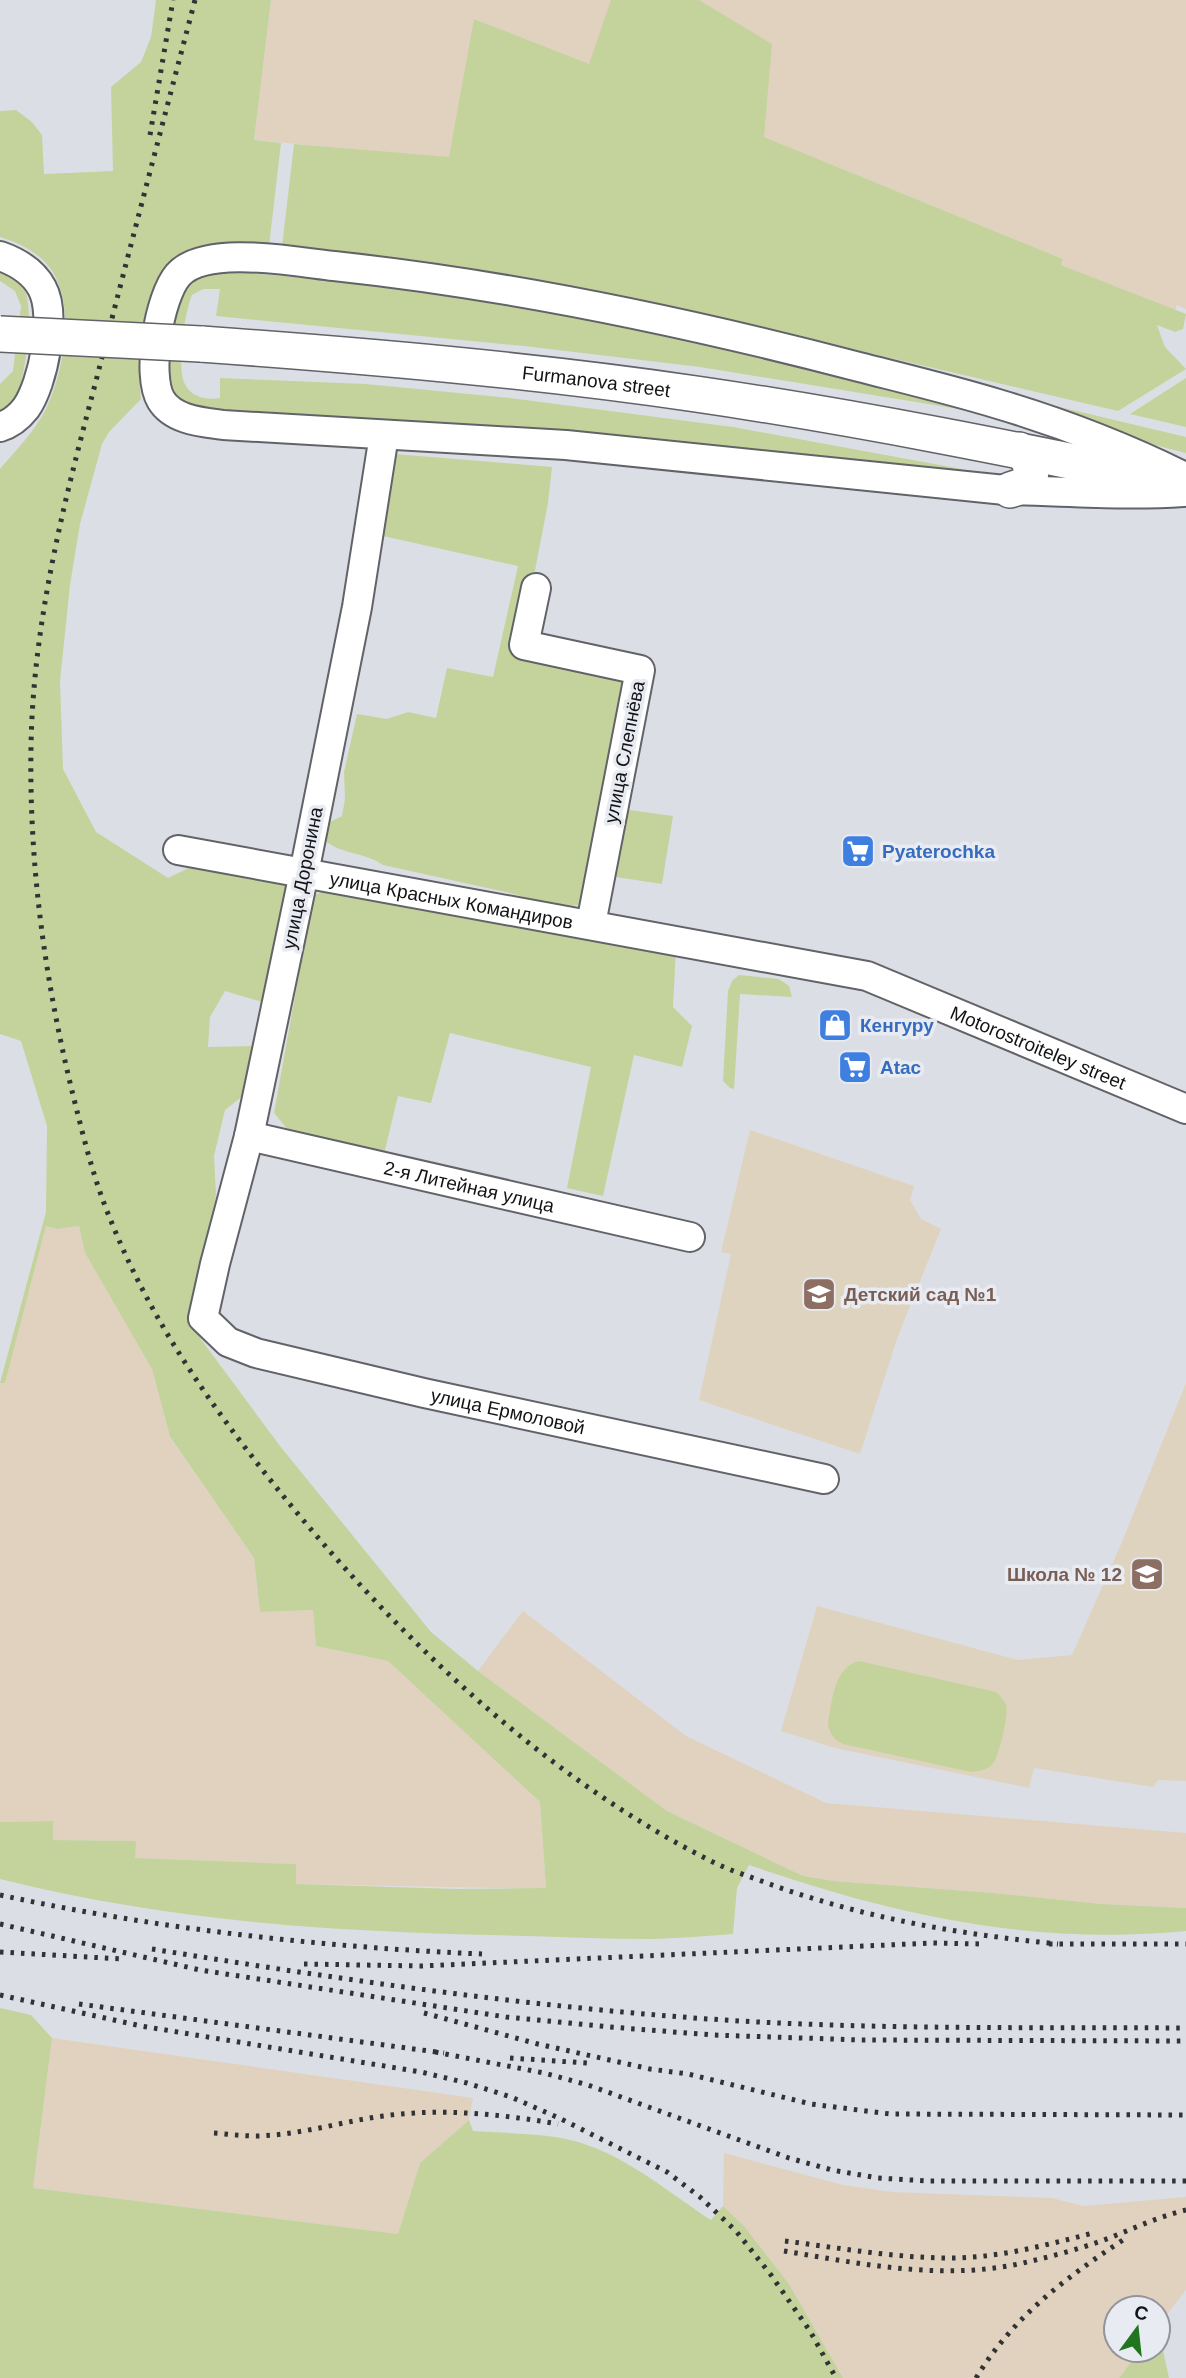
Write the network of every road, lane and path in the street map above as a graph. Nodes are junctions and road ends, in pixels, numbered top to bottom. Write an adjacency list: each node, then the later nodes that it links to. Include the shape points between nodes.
1 (0, 256): 4 (street, via 32,275 43,290 48,311 33,396 25,410)
2 (0, 334): 6 (main road, Furmanova street, bridge, via 368,356 527,372 866,421)
3 (1032, 415): 5 (street, via 759,341 463,282 223,258 184,268 174,279 159,325 155,359 155,384 161,401 172,411 190,420 223,425); 6 (street, via 1040,435 1033,446); 7 (street)
4 (0, 427)
5 (384, 435): 9 (street, via 566,445); 13 (street, улица Доронина, via 357,607)
6 (1021, 451): 8 (main road, Furmanova street); 9 (main road, via 1029,460 1031,474 1025,485)
7 (1186, 477)
8 (1186, 485)
9 (1010, 490): 10 (street)
10 (1186, 492)
11 (536, 588): 14 (street, улица Слепнёва, via 524,645 640,670)
12 (178, 850): 13 (street, улица Красных Командиров)
13 (304, 873): 14 (street, улица Красных Командиров); 17 (street, улица Доронина)
14 (591, 924): 15 (street, улица Красных Командиров)
15 (727, 949): 16 (street, Motorostroiteley street, via 867,976)
16 (1186, 1110)
17 (249, 1136): 18 (street, 2-я Литейная улица); 19 (street, улица Доронина)
18 (690, 1237)
19 (203, 1318): 20 (street, улица Ермоловой, via 228,1342 256,1353)
20 (824, 1479)

